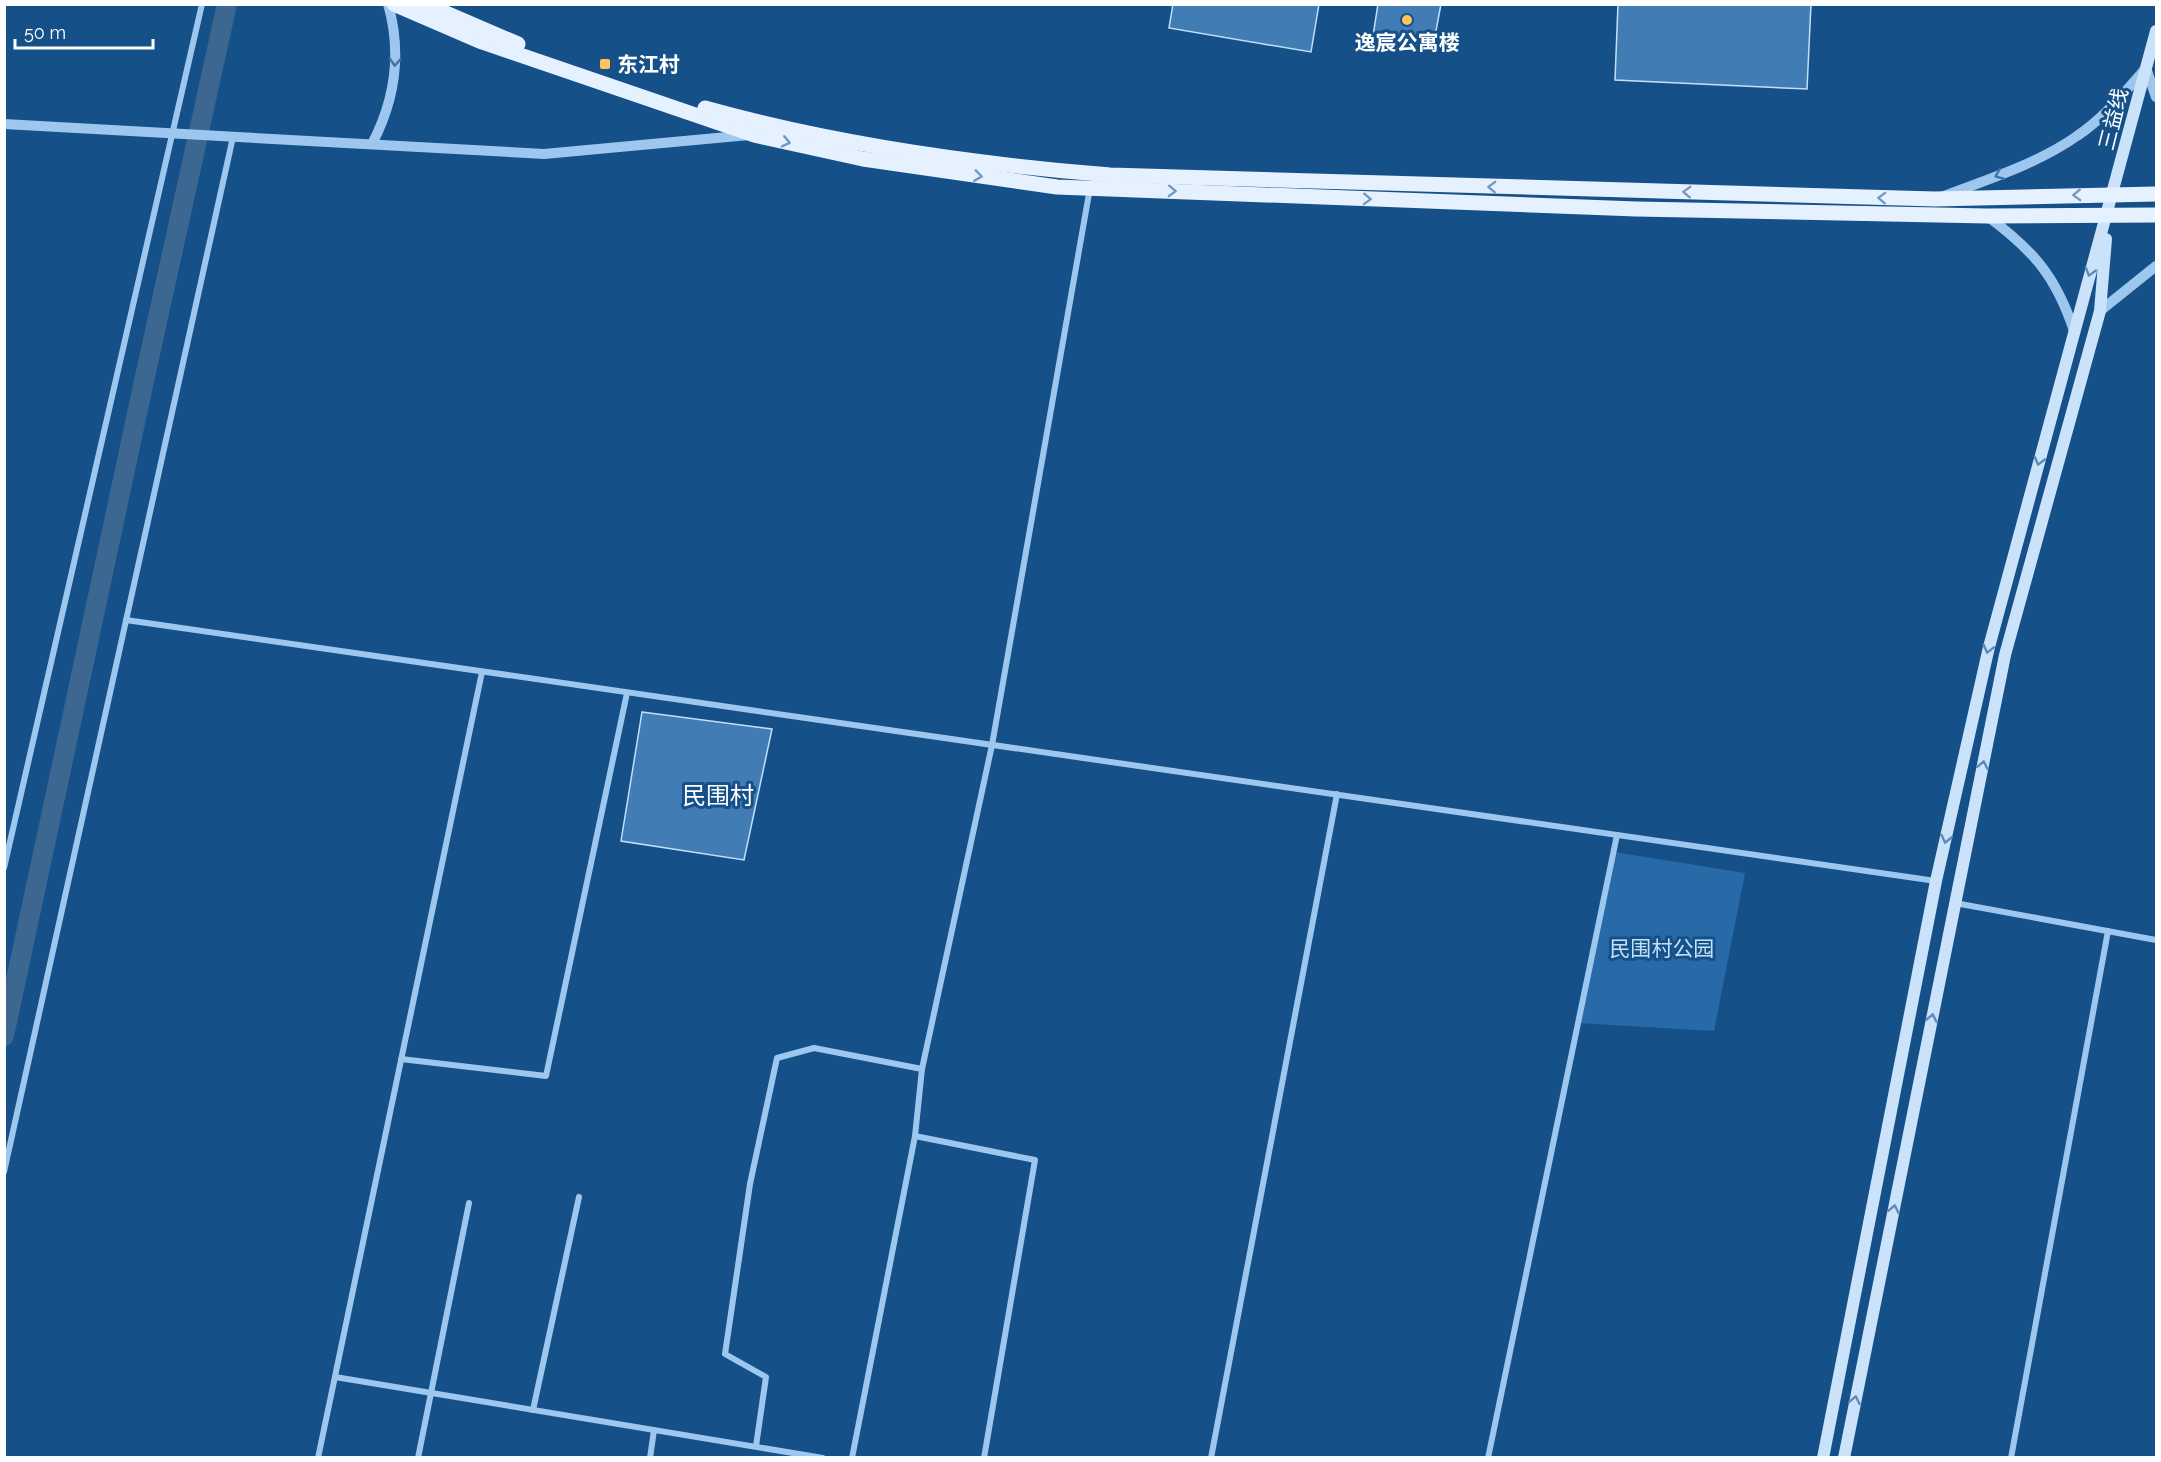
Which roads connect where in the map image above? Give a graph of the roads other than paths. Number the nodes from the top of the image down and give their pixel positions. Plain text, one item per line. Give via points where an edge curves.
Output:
1 (202, 4) edge
2 (388, 4) edge
3 (394, 4) edge
4 (425, 4) edge
5 (2157, 31) edge
6 (2146, 68) junction
7 (2157, 97) edge
8 (4, 124) edge
9 (174, 133) junction
10 (754, 135) junction
11 (233, 137) junction
12 (372, 144) junction
13 (1090, 188) junction
14 (2114, 193) junction
15 (2157, 194) edge
16 (1935, 199) junction
17 (2157, 215) edge
18 (1987, 216) junction
19 (2108, 217) junction
20 (2157, 266) edge
21 (2100, 311) junction
22 (2074, 331) junction
23 (126, 620) junction
24 (482, 672) junction
25 (627, 693) junction
26 (992, 745) junction
27 (1337, 794) junction
28 (1617, 835) junction
29 (4, 868) edge
30 (1936, 881) junction
31 (1955, 903) junction
32 (2108, 931) junction
33 (2157, 940) edge
34 (401, 1059) junction
35 (922, 1069) junction
36 (915, 1136) junction
37 (4, 1172) edge
38 (579, 1197) dead end
39 (469, 1203) dead end
40 (335, 1377) junction
41 (432, 1393) junction
42 (533, 1410) junction
43 (654, 1430) junction
44 (756, 1446) junction
45 (318, 1458) edge
46 (418, 1458) edge
47 (650, 1458) edge
48 (823, 1458) edge
49 (852, 1458) edge
50 (984, 1458) edge
51 (1211, 1458) edge
52 (1488, 1458) edge
53 (1823, 1458) edge
54 (1844, 1458) edge
55 (2011, 1458) edge

1 - 9 street
2 -> 12 street via 395,35 395,69 388,108
3 - 10 main road via 482,42
16 -> 4 main road via 1166,178 978,162 828,138 684,102 549,57
5 - 6 main road, 三益线
6 - 7 street
6 - 14 main road, 三益线
6 -> 16 street via 2117,102 2078,135 2039,158
8 - 9 street
9 - 11 street
9 - 29 street
10 - 12 street via 544,154
10 -> 13 main road via 863,159 1057,187
11 - 12 street
11 - 23 street
13 -> 18 main road via 1636,209
13 - 26 street
14 - 15 main road
14 -> 16 main road
14 - 19 main road, 三益线
17 - 19 main road
18 - 19 main road
18 - 22 street via 2036,257 2055,283
19 - 21 main road
19 -> 22 main road
20 - 21 street
31 -> 21 main road via 2005,655
22 -> 30 main road via 1989,647
23 - 24 street
23 - 37 street
24 - 25 street
24 - 34 street
25 - 26 street
25 - 34 street via 546,1076
26 - 27 street
26 - 35 street
27 - 28 street
27 - 51 street
28 - 30 street
28 - 52 street
30 - 53 main road
31 - 32 street
54 -> 31 main road
32 - 33 street
32 - 55 street
34 - 40 street
35 - 36 street
35 - 44 street via 813,1048 777,1058 750,1184 725,1354 766,1377
36 - 49 street
36 - 50 street via 1035,1160
38 - 42 street
39 - 41 street
40 - 41 street
40 - 45 street
41 - 42 street
41 - 46 street
42 - 43 street
43 - 44 street
43 - 47 street
44 - 48 street

